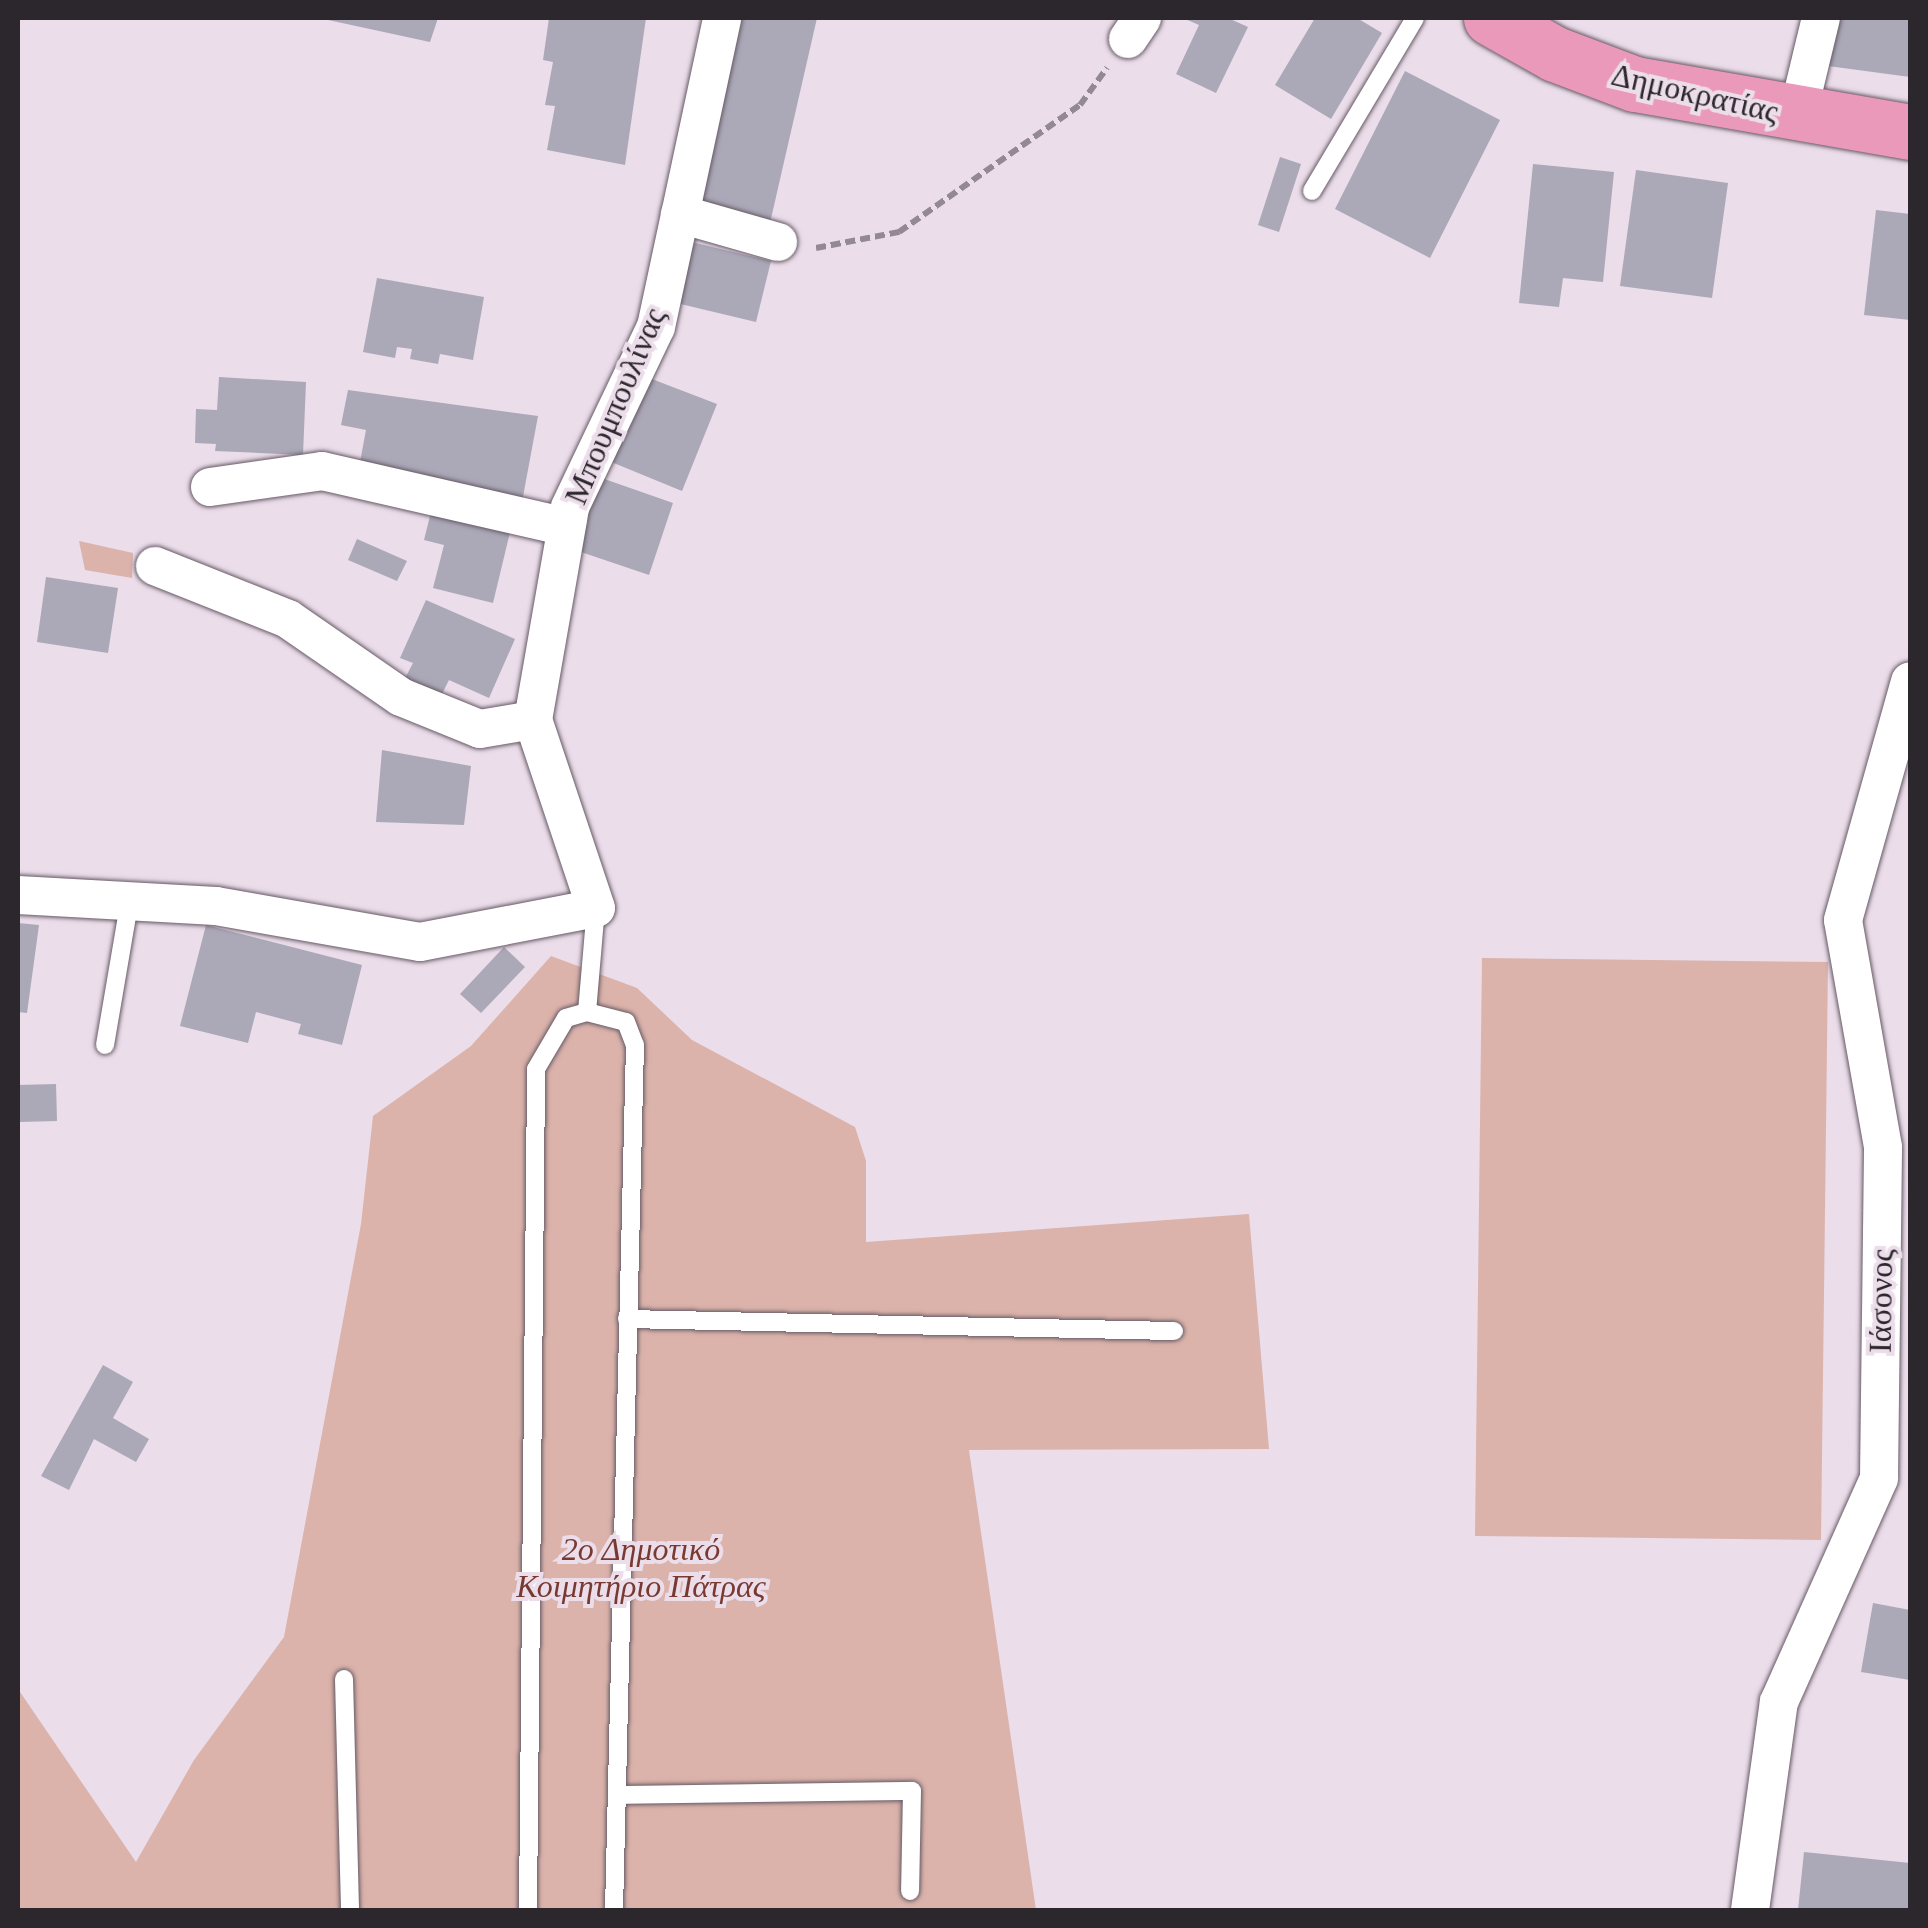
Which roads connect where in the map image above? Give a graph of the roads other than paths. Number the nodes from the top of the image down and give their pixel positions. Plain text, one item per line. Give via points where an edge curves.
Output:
1 (722, 18) edge
2 (1415, 18) edge
3 (1491, 18) edge
4 (1822, 18) edge
5 (1797, 117) junction
6 (1910, 132) edge
7 (1312, 191) dead end
8 (680, 214) junction
9 (778, 242) road end
10 (210, 487) dead end
11 (566, 526) junction
12 (154, 566) dead end
13 (1910, 681) edge
14 (533, 720) junction
15 (18, 895) edge
16 (130, 898) junction
17 (596, 908) junction
18 (588, 1012) junction
19 (106, 1045) dead end
20 (627, 1319) junction
21 (1174, 1331) dead end
22 (344, 1680) dead end
23 (617, 1795) junction
24 (910, 1891) dead end
25 (350, 1910) edge
26 (528, 1910) edge
27 (614, 1910) edge
28 (1750, 1910) edge

1 - 8 street, Μπουμπουλίνας
2 - 7 lane
3 - 5 main road, Δημοκρατίας via 1555,54 1635,84
4 - 5 street
5 - 6 main road, Δημοκρατίας
8 - 9 street
8 - 11 street, Μπουμπουλίνας via 656,327
10 - 11 street via 322,471
11 - 14 street, Μπουμπουλίνας
12 - 14 street via 288,619 402,696 464,722 480,728
13 - 28 street, Ιάσονος via 1844,920 1884,1147 1879,1478 1779,1702
14 - 17 street, Μπουμπουλίνας
15 - 16 street
16 - 17 street via 420,942
16 - 19 lane
17 - 18 lane
18 - 20 lane via 626,1022 634,1045
18 - 26 lane via 566,1018 536,1069
20 - 21 lane
20 - 23 lane
22 - 25 lane
23 - 24 lane via 912,1790
23 - 27 lane

